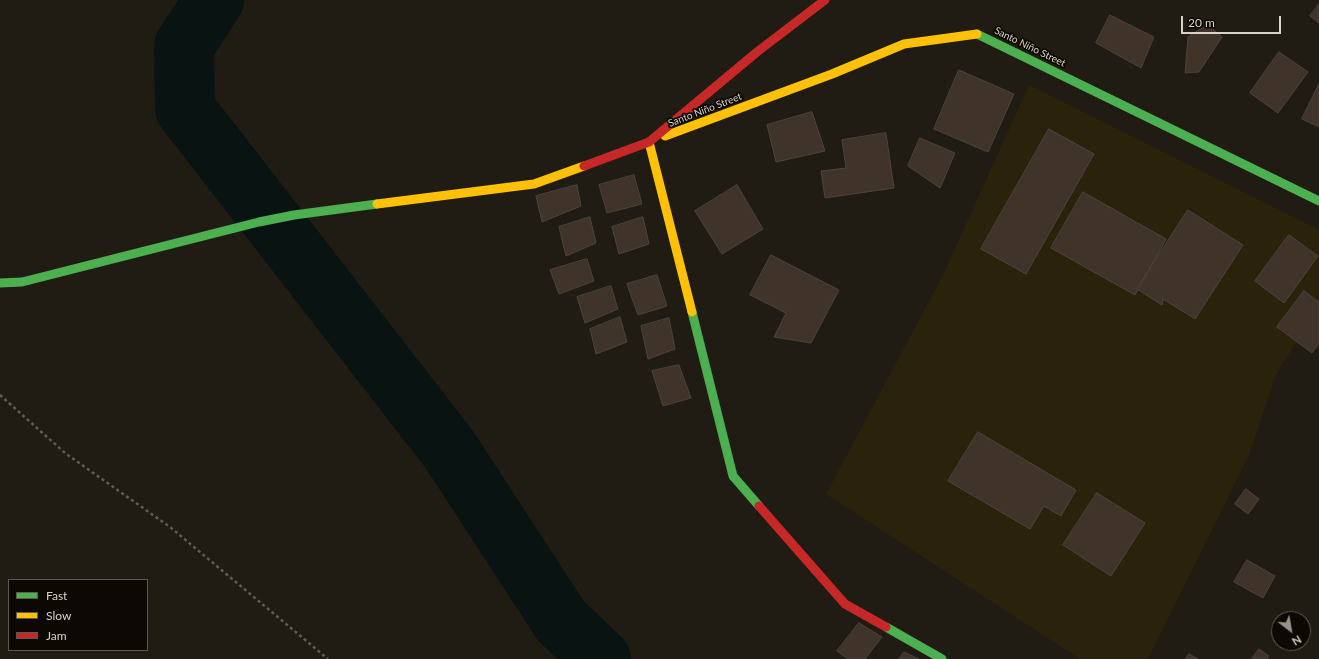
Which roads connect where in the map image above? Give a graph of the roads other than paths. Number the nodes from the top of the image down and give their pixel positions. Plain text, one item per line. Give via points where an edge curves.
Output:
1 (825, 0) edge
2 (649, 142) junction
3 (1319, 201) edge
4 (0, 283) edge
5 (942, 659) edge

1 - 2 street via 756,52
2 - 3 street, Santo Niño Street via 832,74 904,44 978,34
2 - 4 street, Santo Niño Street via 534,184 294,215 22,282
2 - 5 street via 733,476 845,604

